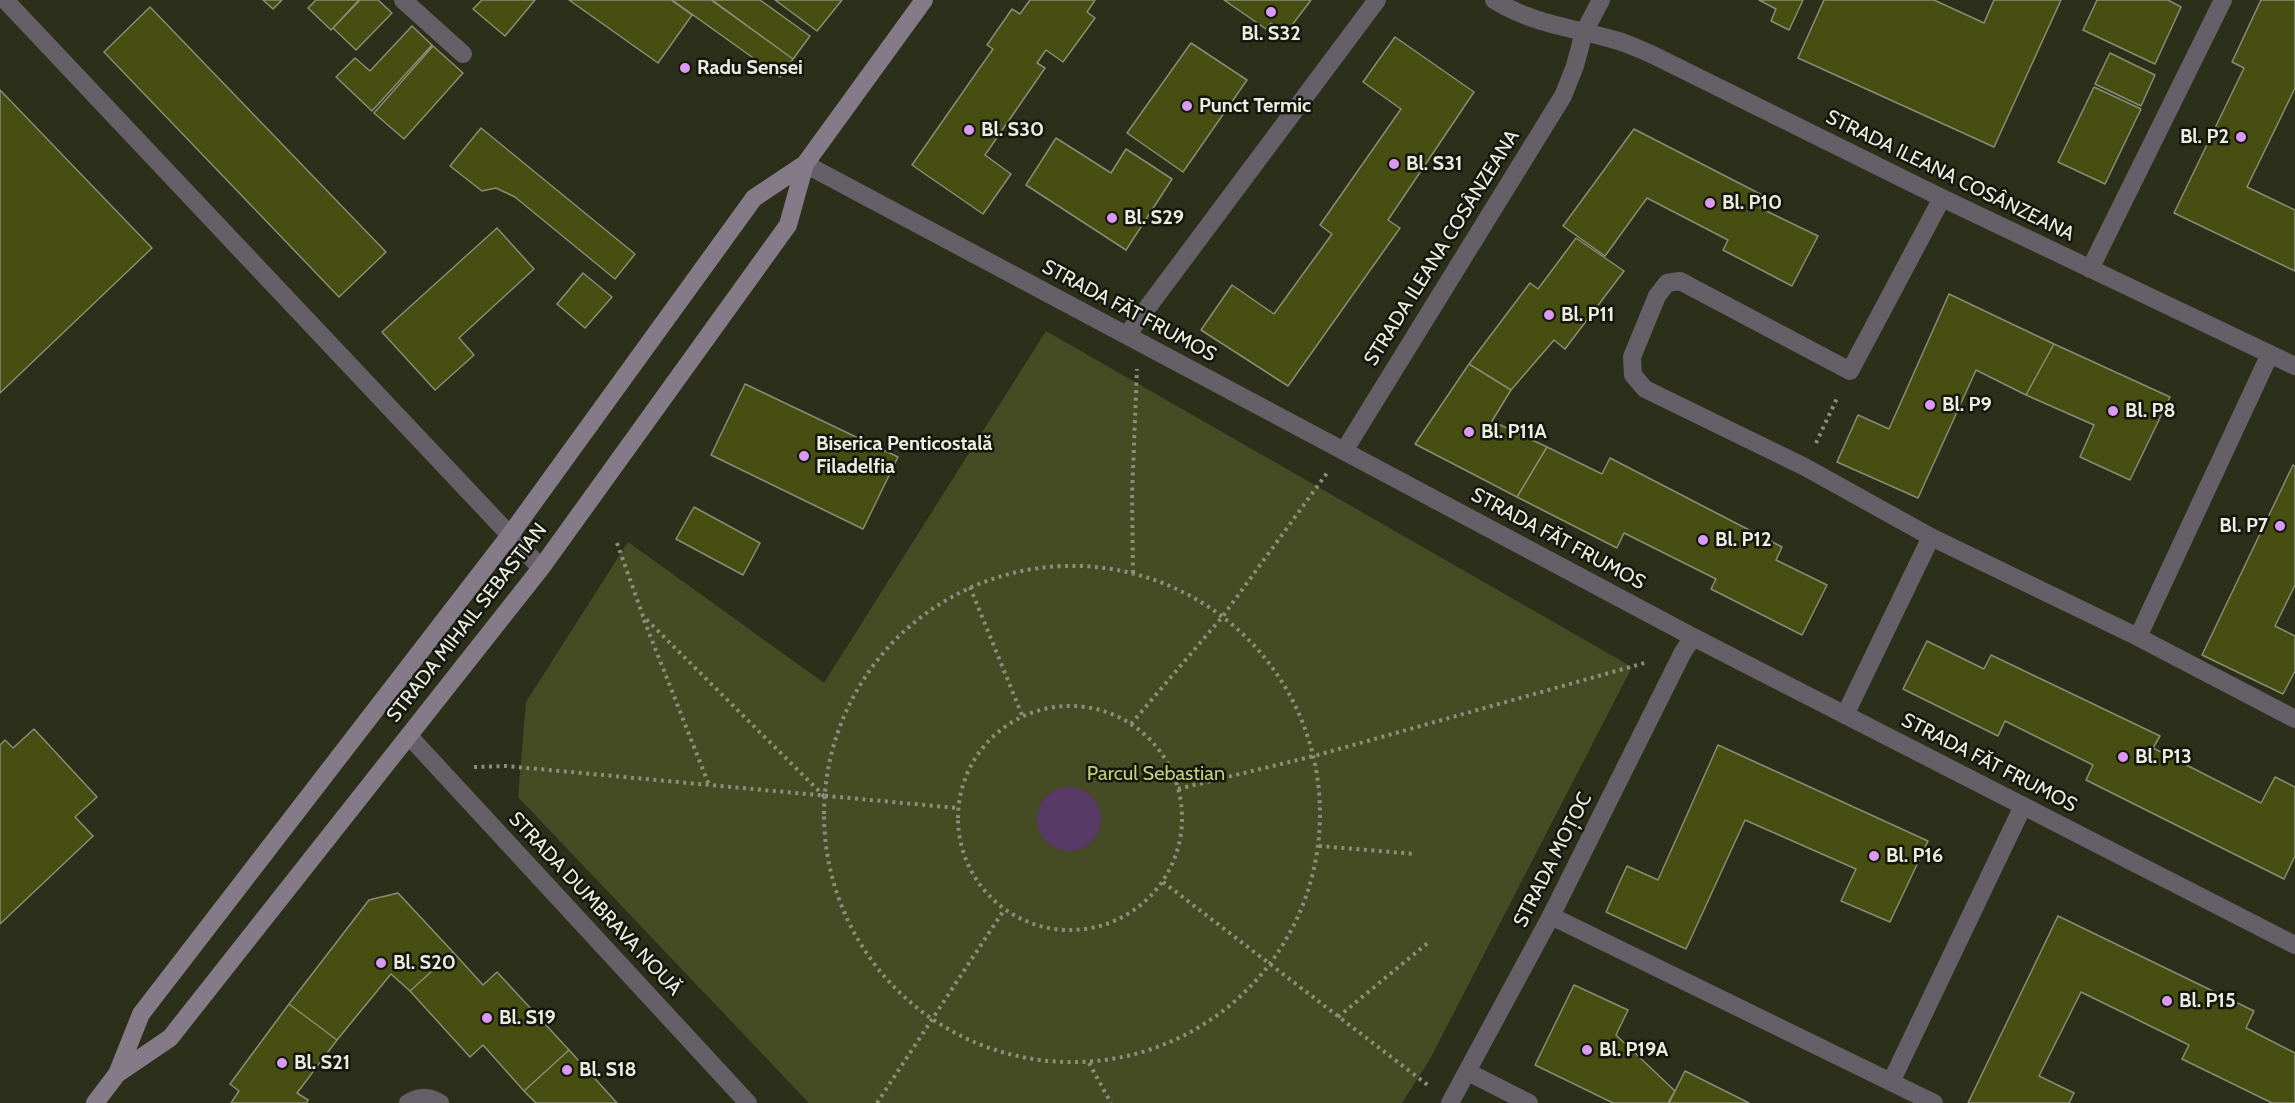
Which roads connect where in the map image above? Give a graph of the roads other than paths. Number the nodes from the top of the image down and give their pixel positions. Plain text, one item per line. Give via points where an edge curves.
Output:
1 (5, 0) edge
2 (404, 0) edge
3 (924, 0) edge
4 (1377, 0) edge
5 (1494, 0) edge
6 (1600, 0) edge
7 (2223, 0) edge
8 (1584, 32) junction
9 (463, 54) dead end
10 (805, 164) junction
11 (1942, 198) junction
12 (2090, 269) junction
13 (1132, 338) junction
14 (2270, 354) junction
15 (2295, 366) edge
16 (1344, 451) junction
17 (510, 535) junction
18 (1931, 537) junction
19 (541, 567) junction
20 (2138, 637) junction
21 (1688, 644) junction
22 (1845, 715) junction
23 (2295, 719) edge
24 (409, 736) junction
25 (2023, 806) junction
26 (1551, 916) junction
27 (2295, 945) edge
28 (1468, 1072) junction
29 (117, 1074) junction
30 (1891, 1082) junction
31 (96, 1103) edge
32 (408, 1103) edge
33 (440, 1103) edge
34 (748, 1103) edge
35 (1450, 1103) edge
36 (1529, 1103) edge
37 (1934, 1103) edge

1 - 17 street
2 - 9 street
3 - 10 main road, STRADA MIHAIL SEBASTIAN
4 - 13 street
5 - 8 street, STRADA ILEANA COSÂNZEANA via 1543,23
6 - 8 street, STRADA ILEANA COSÂNZEANA
7 - 12 street
8 - 11 street, STRADA ILEANA COSÂNZEANA via 1651,54
8 - 16 street, STRADA ILEANA COSÂNZEANA via 1563,96
10 - 13 street, STRADA FĂT FRUMOS
10 - 17 main road, STRADA MIHAIL SEBASTIAN via 754,198
10 - 19 main road, STRADA MIHAIL SEBASTIAN via 788,225
11 - 12 street, STRADA ILEANA COSÂNZEANA
11 - 18 street via 1850,370 1680,281 1667,283 1657,296 1632,357 1633,375 1645,388 1804,467
12 - 14 street, STRADA ILEANA COSÂNZEANA
13 - 16 street, STRADA FĂT FRUMOS
14 - 15 street, STRADA ILEANA COSÂNZEANA
14 - 20 street
16 - 21 street, STRADA FĂT FRUMOS
17 - 19 street
17 - 29 main road, STRADA MIHAIL SEBASTIAN via 141,1014
18 - 20 street
18 - 22 street
19 - 24 main road, STRADA MIHAIL SEBASTIAN
20 - 23 street
21 - 22 street, STRADA FĂT FRUMOS
21 - 26 street, STRADA MOȚOC
22 - 25 street, STRADA FĂT FRUMOS
24 - 29 main road, STRADA MIHAIL SEBASTIAN via 170,1038
24 - 34 street, STRADA DUMBRAVA NOUĂ
25 - 27 street, STRADA FĂT FRUMOS
25 - 30 street
26 - 28 street, STRADA MOȚOC
26 - 30 street
28 - 35 street, STRADA MOȚOC
28 - 36 street
29 - 31 main road, STRADA MIHAIL SEBASTIAN
30 - 37 street
32 - 33 street via 429,1097

